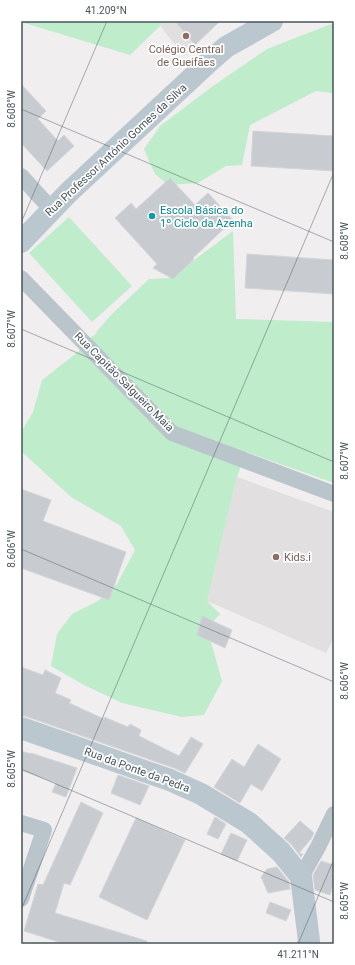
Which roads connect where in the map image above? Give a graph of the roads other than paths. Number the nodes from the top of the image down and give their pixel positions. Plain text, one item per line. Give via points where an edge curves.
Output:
1 (272, 21) edge
2 (21, 176) edge
3 (52, 210) junction
4 (21, 242) edge
5 (21, 278) edge
6 (334, 494) edge
7 (21, 728) edge
8 (334, 814) edge
9 (21, 823) edge
10 (301, 877) junction
11 (21, 899) edge
12 (308, 944) edge

1 - 3 street, Rua Professor António Gomes da Silva via 226,47
2 - 3 street
3 - 4 street, Rua Professor António Gomes da Silva
5 - 6 street, Rua Capitão Salgueiro Maia via 172,433
7 - 10 street, Rua da Ponte da Pedra via 170,780 201,794 249,823 281,852
8 - 10 street
9 - 11 street via 44,830
10 - 12 street

